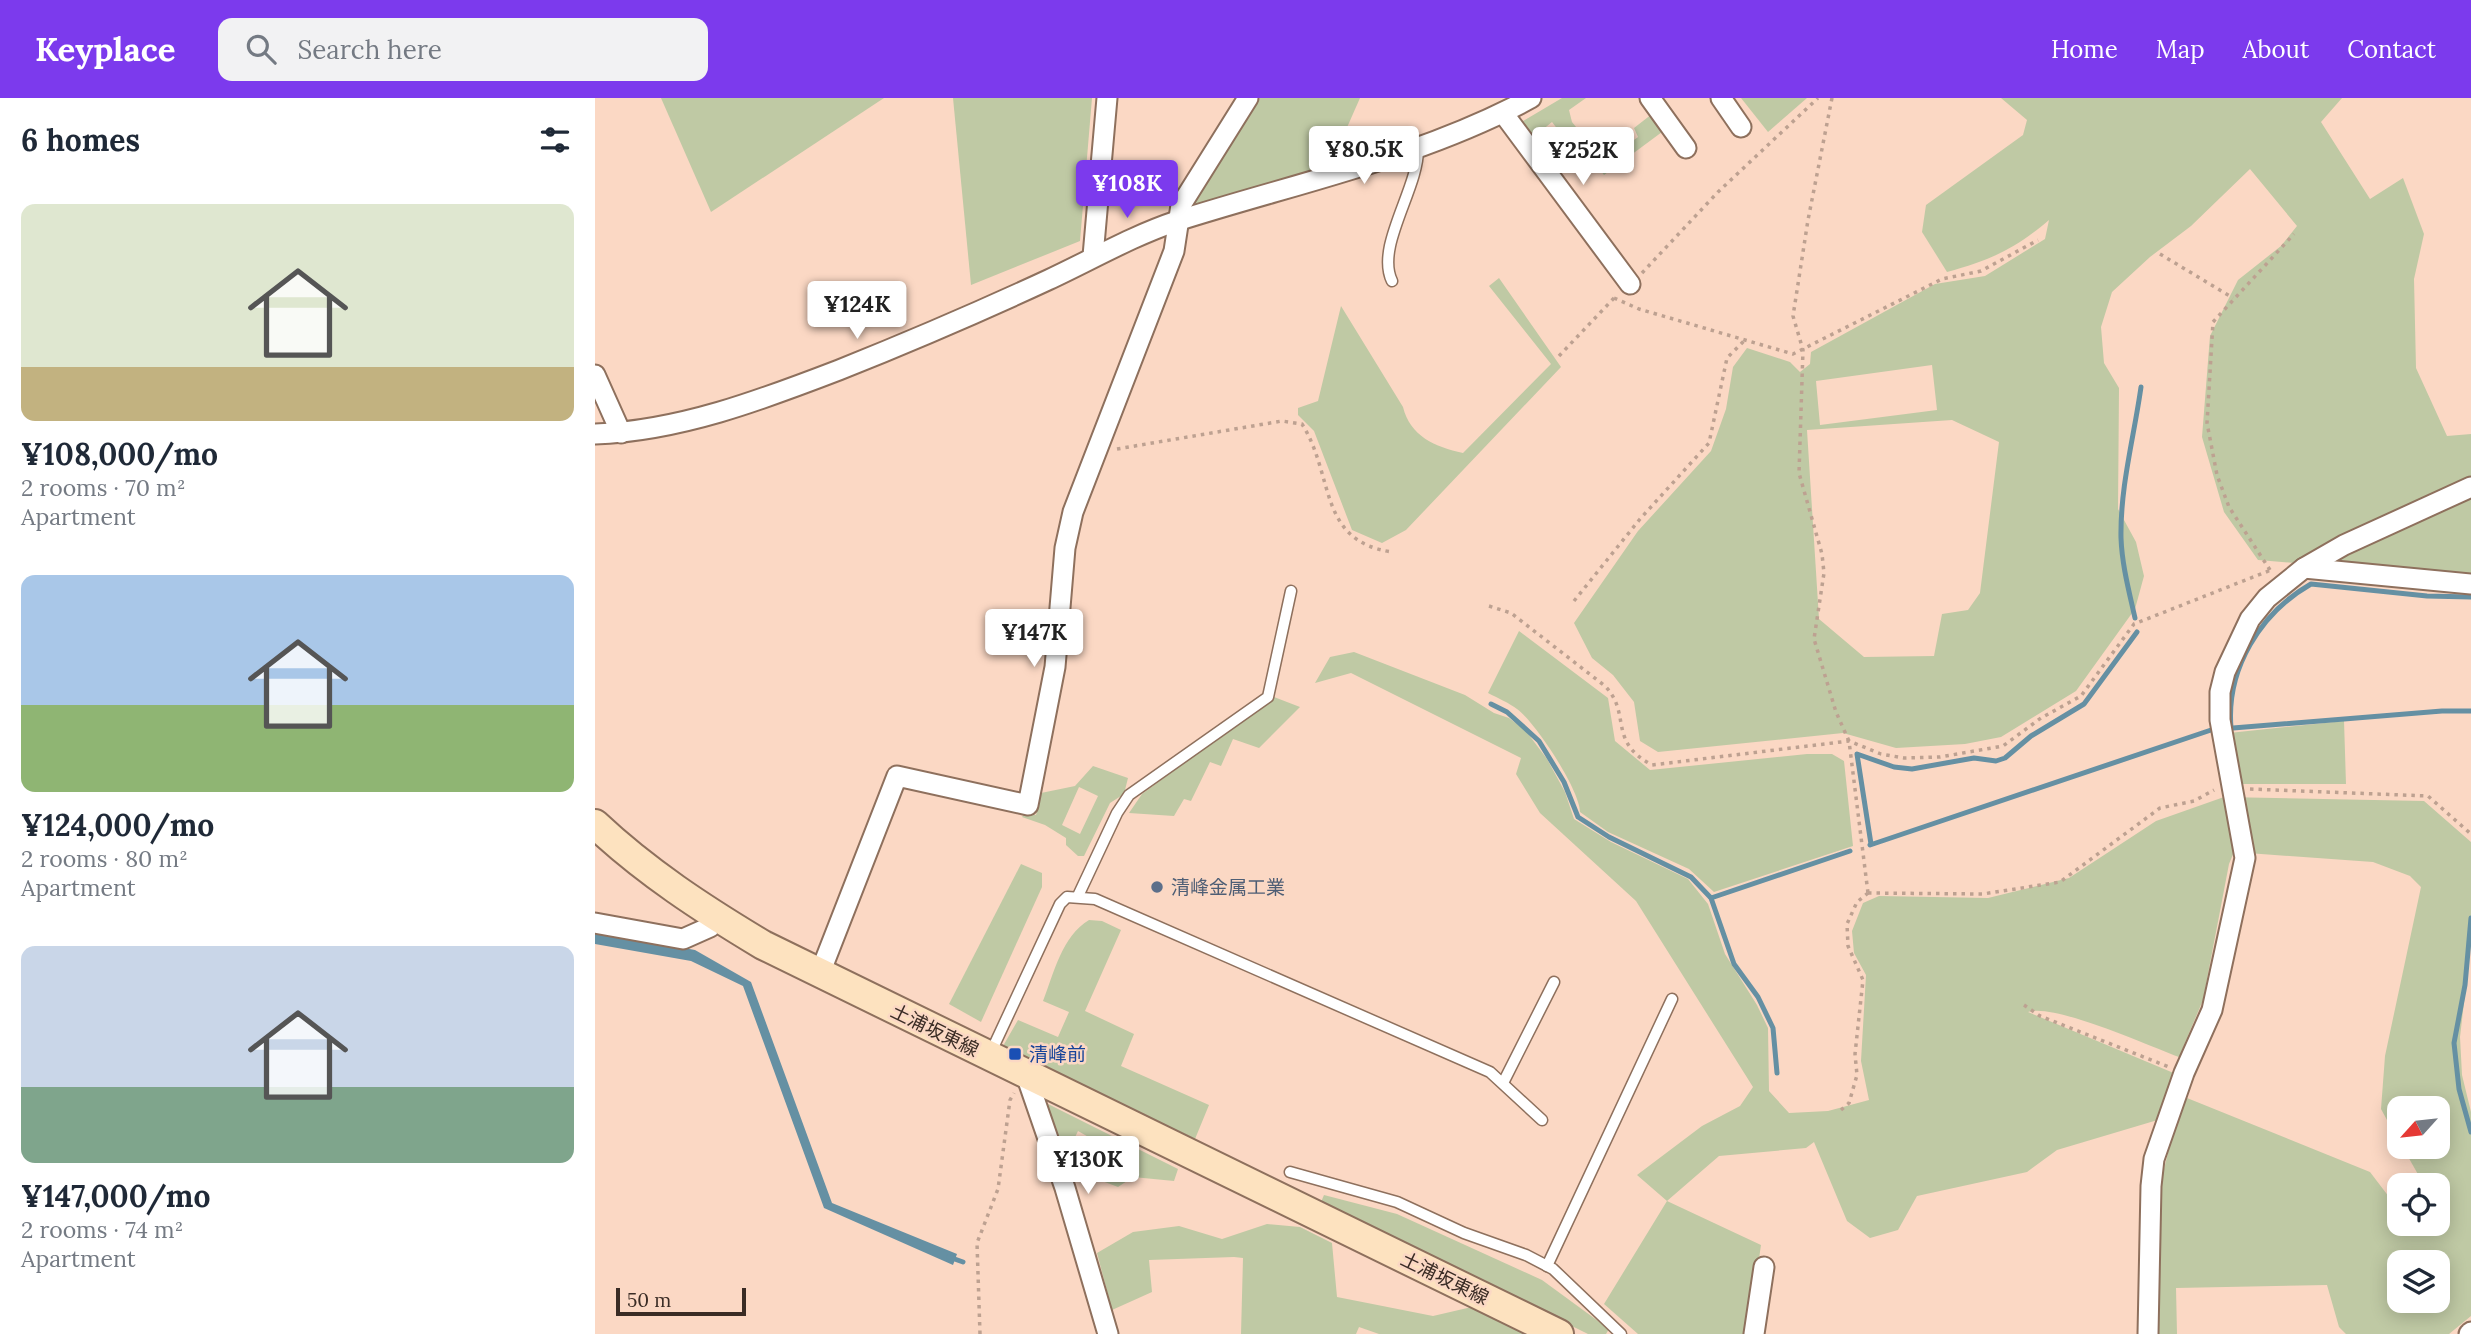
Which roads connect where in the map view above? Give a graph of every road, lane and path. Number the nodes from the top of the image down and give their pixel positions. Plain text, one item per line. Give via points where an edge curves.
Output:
1 (1107, 98) edge
2 (1248, 98) edge
3 (1531, 98) edge
4 (1650, 98) edge
5 (1721, 98) edge
6 (1818, 98) edge
7 (1832, 98) edge
8 (1503, 113) junction
9 (1741, 127) dead end
10 (1418, 148) junction
11 (1686, 148) dead end
12 (1177, 222) junction
13 (2294, 234) dead end
14 (2038, 240) dead end
15 (2160, 254) dead end
16 (1093, 256) junction
17 (1392, 281) dead end
18 (1630, 284) junction
19 (1614, 298) junction
20 (2233, 298) junction
21 (1745, 340) junction
22 (1803, 350) junction
23 (1559, 356) dead end
24 (595, 375) edge
25 (595, 433) edge
26 (621, 433) junction
27 (1098, 453) junction
28 (2471, 486) edge
29 (1392, 552) dead end
30 (2304, 568) junction
31 (2270, 570) junction
32 (2471, 584) edge
33 (1291, 591) dead end
34 (1574, 601) dead end
35 (1489, 606) dead end
36 (1849, 741) junction
37 (2231, 786) junction
38 (595, 824) edge
39 (2471, 834) edge
40 (1868, 893) junction
41 (1078, 896) junction
42 (717, 918) junction
43 (595, 923) edge
44 (820, 973) junction
45 (1554, 982) dead end
46 (1672, 999) dead end
47 (2024, 1005) dead end
48 (989, 1056) junction
49 (1025, 1072) junction
50 (2184, 1073) junction
51 (1503, 1083) junction
52 (1841, 1110) dead end
53 (1542, 1120) dead end
54 (1290, 1172) dead end
55 (1547, 1266) junction
56 (1764, 1267) dead end
57 (980, 1334) edge
58 (1108, 1334) edge
59 (1559, 1334) edge
60 (1622, 1334) edge
61 (1754, 1334) edge
62 (2148, 1334) edge

1 - 16 street
2 - 12 street via 1188,192
3 - 8 street
4 - 11 street
5 - 9 street
6 - 18 path via 1717,192
7 - 22 path via 1793,316
8 - 10 street
8 - 18 street
10 - 12 street
10 - 17 lane via 1418,164 1392,240 1387,270
12 - 16 street
12 - 27 street via 1174,251
13 - 20 path
14 - 22 path via 1981,271 1942,279
15 - 20 path
16 - 26 street via 900,345 777,394 656,429
18 - 19 path
19 - 21 path
19 - 23 path
20 - 31 path via 2213,322 2207,424 2229,507
21 - 22 path via 1793,354
21 - 34 path via 1727,358 1709,443
22 - 36 path via 1799,473 1824,573 1814,639
24 - 26 street
25 - 26 street
27 - 29 path via 1282,421 1302,424 1343,530 1371,549
27 - 44 street via 1073,512 1065,548 1055,667 1028,806 897,776
28 - 30 street
30 - 31 path
30 - 32 street
30 - 37 street via 2267,598 2251,618 2225,672 2220,720
31 - 36 path via 2134,624 2081,696 2003,746 1903,758
33 - 41 lane via 1268,697 1129,795
35 - 36 path via 1511,613 1605,686 1616,697 1620,728 1631,751 1652,765
36 - 40 path
37 - 39 path via 2428,796
37 - 40 path via 2160,808 2060,882 1983,894
37 - 50 street via 2245,858 2211,1010
38 - 42 main road, 土浦坂東線 via 628,855
40 - 52 path via 1857,902 1847,924 1848,946 1863,980 1857,1075 1849,1103
41 - 48 lane via 1067,897 1060,904
41 - 51 lane via 1095,899 1442,1049
42 - 43 street via 710,927 683,939
42 - 44 main road, 土浦坂東線
44 - 48 main road, 土浦坂東線
45 - 51 lane
46 - 55 lane
47 - 50 path via 2040,1016
48 - 49 main road, 土浦坂東線
49 - 57 path via 1010,1100 998,1189 977,1243
49 - 58 street
49 - 59 main road, 土浦坂東線
50 - 62 street via 2154,1158
51 - 53 lane
54 - 55 lane via 1397,1202
55 - 60 lane
56 - 61 street

